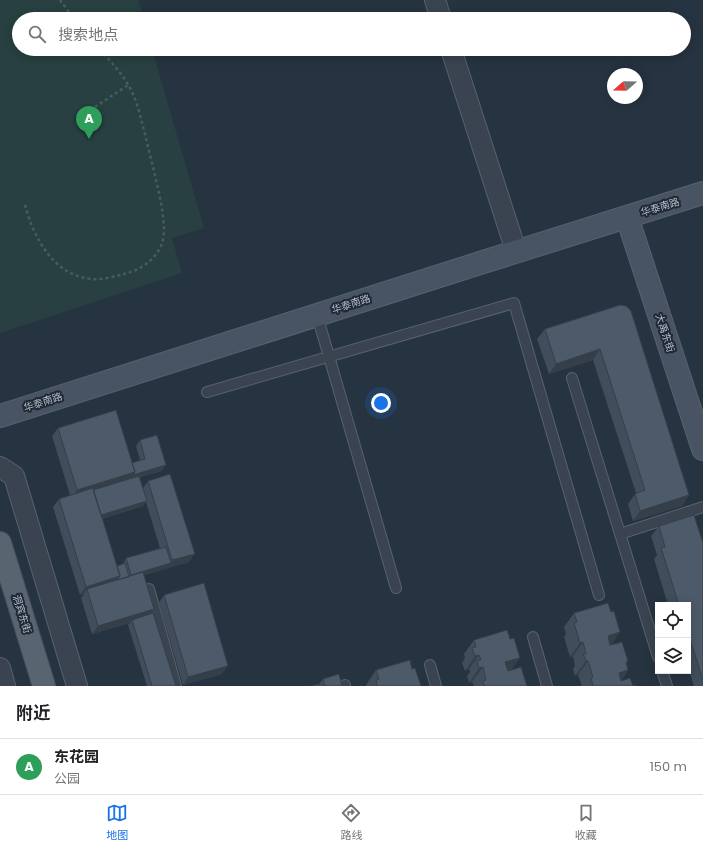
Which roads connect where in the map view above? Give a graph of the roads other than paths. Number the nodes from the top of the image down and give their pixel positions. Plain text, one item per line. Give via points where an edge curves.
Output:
1 (435, 0) edge
2 (439, 12) edge
3 (452, 56) edge
4 (703, 193) edge
5 (627, 217) junction
6 (516, 251) junction
7 (317, 315) junction
8 (329, 357) junction
9 (572, 378) dead end
10 (206, 392) dead end
11 (0, 416) edge
12 (703, 449) edge
13 (0, 467) edge
14 (703, 507) edge
15 (620, 534) junction
16 (0, 543) edge
17 (396, 588) dead end
18 (149, 589) edge
19 (599, 595) dead end
20 (533, 638) dead end
21 (655, 647) edge
22 (430, 665) dead end
23 (0, 668) edge
24 (663, 674) edge
25 (5, 686) edge
26 (44, 686) edge
27 (77, 686) edge
28 (176, 686) edge
29 (436, 686) edge
30 (547, 686) edge
31 (667, 686) edge

1 - 2 street
3 - 6 street
4 - 5 main road, 华泰南路
5 - 6 main road, 华泰南路
5 - 12 main road, 大禹东街
6 - 7 main road, 华泰南路
7 - 8 lane
7 - 11 main road, 华泰南路
8 - 10 lane
8 - 17 lane
8 - 19 lane via 514,303
9 - 15 lane
13 - 27 street via 14,476
14 - 15 lane
15 - 21 lane
16 - 26 main road, 洞宾东街
18 - 28 lane
20 - 30 lane
22 - 29 lane
23 - 25 street
24 - 31 lane

